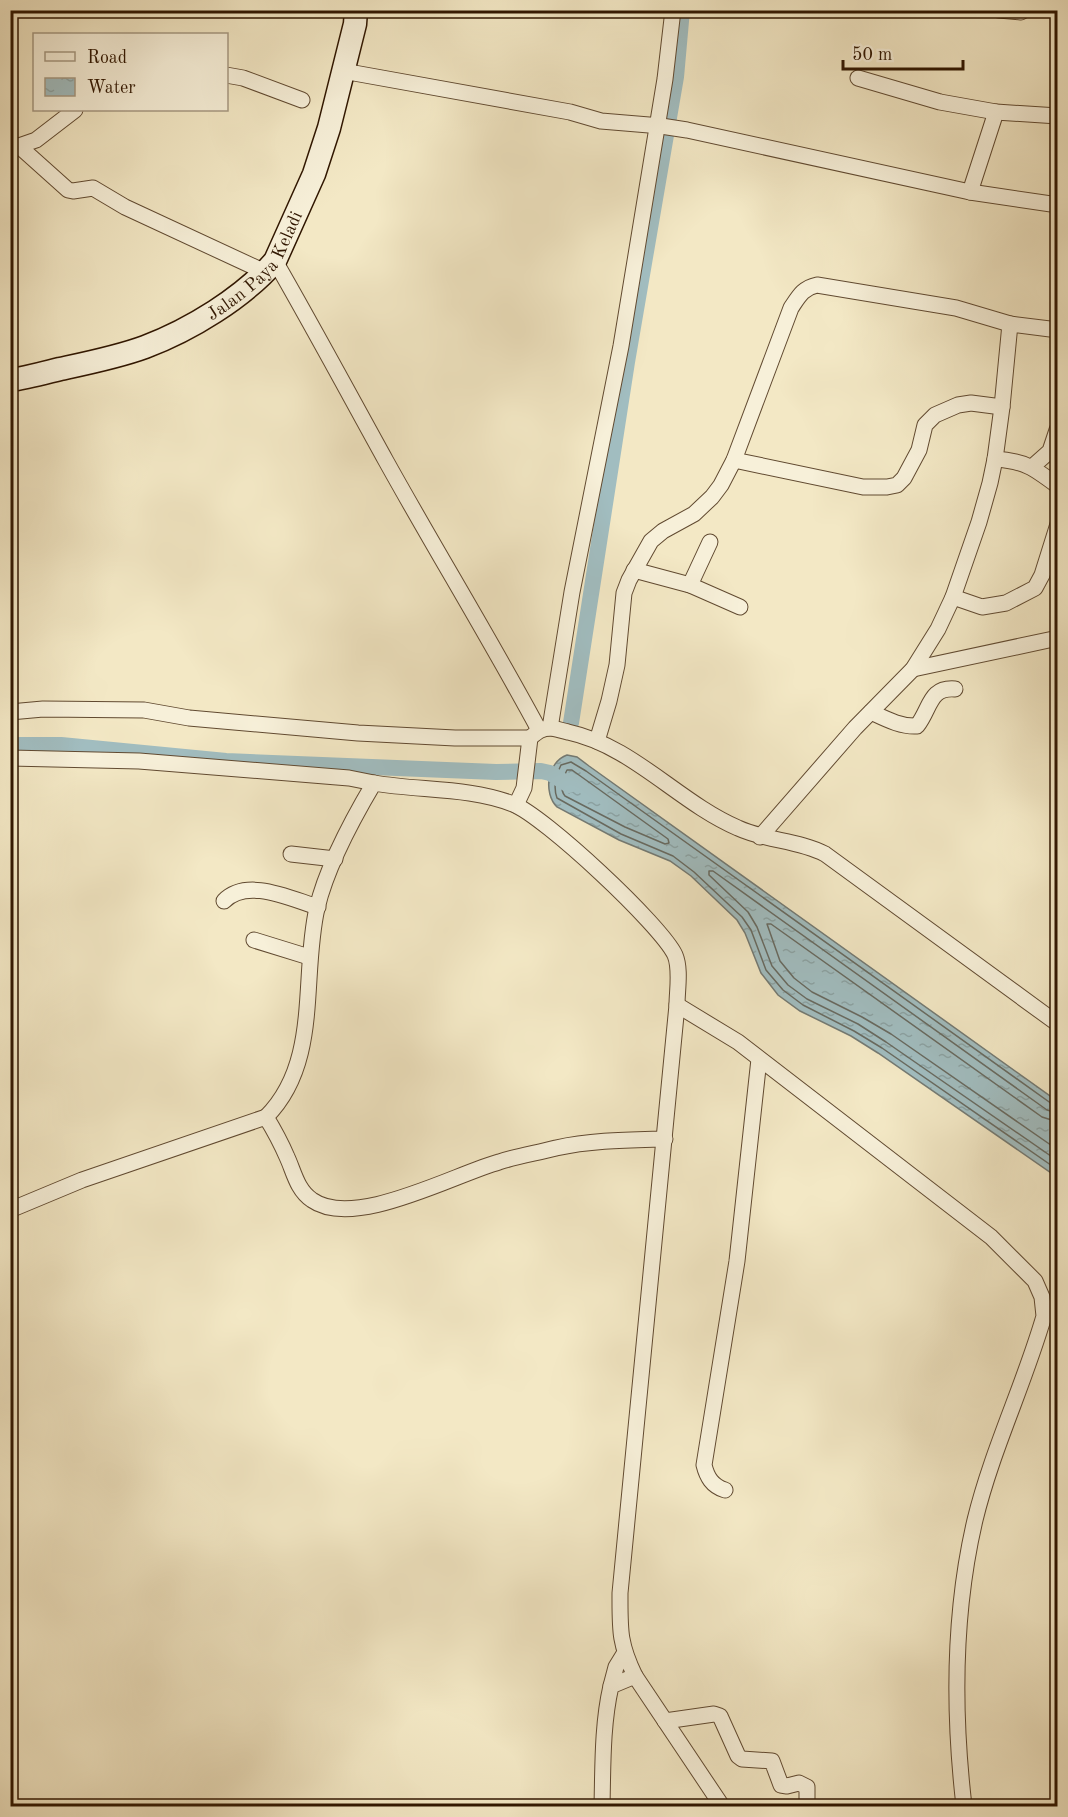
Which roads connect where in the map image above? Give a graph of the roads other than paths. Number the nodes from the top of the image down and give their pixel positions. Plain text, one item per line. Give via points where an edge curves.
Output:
1 (356, 10) edge
2 (673, 10) edge
3 (1024, 10) edge
4 (1002, 11) edge
5 (343, 70) junction
6 (228, 75) edge
7 (858, 78) dead end
8 (302, 100) dead end
9 (74, 111) edge
10 (996, 112) junction
11 (1058, 116) edge
12 (658, 126) junction
13 (15, 148) edge
14 (970, 192) junction
15 (1058, 205) edge
16 (270, 267) junction
17 (1010, 324) junction
18 (1058, 330) edge
19 (10, 380) edge
20 (1002, 407) junction
21 (1057, 430) edge
22 (995, 459) junction
23 (734, 460) junction
24 (1032, 467) junction
25 (1058, 486) edge
26 (1058, 524) edge
27 (710, 542) dead end
28 (634, 570) junction
29 (690, 585) junction
30 (953, 597) junction
31 (740, 607) dead end
32 (1058, 638) edge
33 (913, 669) junction
34 (955, 689) dead end
35 (10, 712) edge
36 (871, 712) junction
37 (537, 737) junction
38 (597, 741) junction
39 (10, 758) edge
40 (374, 783) junction
41 (516, 805) junction
42 (760, 837) junction
43 (291, 854) dead end
44 (335, 860) junction
45 (224, 901) dead end
46 (318, 907) junction
47 (254, 940) dead end
48 (309, 957) junction
49 (677, 1005) junction
50 (1058, 1024) edge
51 (759, 1059) junction
52 (266, 1117) junction
53 (665, 1139) junction
54 (10, 1210) edge
55 (725, 1490) dead end
56 (624, 1654) junction
57 (636, 1676) junction
58 (611, 1686) junction
59 (666, 1721) junction
60 (602, 1806) edge
61 (722, 1806) edge
62 (807, 1806) edge
63 (964, 1806) edge

1 - 5 main road, Jalan Paya Keladi
2 - 12 street
3 - 4 street
5 - 12 street via 601,121
5 - 16 main road, Jalan Paya Keladi via 314,174
6 - 8 street
7 - 10 street via 940,102
9 - 13 street via 36,140
10 - 11 street
10 - 14 street
12 - 14 street
12 - 37 street via 621,346 572,592
13 - 16 street via 68,190 93,189 125,207
14 - 15 street
16 - 19 main road, Jalan Paya Keladi via 229,302 145,347
16 - 37 street via 496,651
17 - 18 street
17 - 20 street
17 - 23 street via 956,308 817,285 809,287 791,308
20 - 22 street
20 - 23 street via 971,403 935,415 925,425 919,450 904,478 887,487 862,487
21 - 24 street via 1050,451
22 - 24 street
22 - 30 street via 979,522
23 - 28 street via 712,497 694,514 651,541
24 - 25 street
26 - 30 street via 1035,588 1006,603 982,607
27 - 29 street
28 - 29 street
28 - 38 street via 624,593 617,665
29 - 31 street
30 - 33 street
32 - 33 street
33 - 36 street
34 - 36 street via 939,690 917,726 895,723
35 - 37 street via 144,710 189,718 358,733
36 - 42 street
37 - 38 street via 583,735
37 - 41 street
38 - 42 street via 714,815
39 - 40 street via 139,761
40 - 41 street via 475,793
40 - 44 street
41 - 49 street via 591,864 651,924 675,954
42 - 50 street via 798,843 825,854
43 - 44 street
44 - 46 street
45 - 46 street via 235,892 255,891
46 - 48 street
47 - 48 street
48 - 52 street via 304,1042 298,1065 279,1104
49 - 51 street
49 - 53 street
51 - 55 street via 737,1261 704,1465 711,1482
51 - 63 street via 991,1237 1035,1281 1042,1297 1044,1316 988,1476 968,1562 957,1658 956,1712
52 - 53 street via 300,1188 312,1200 338,1208 396,1199 499,1161 560,1148 597,1141
52 - 54 street via 82,1180
53 - 56 street via 620,1593
56 - 57 street
56 - 58 street
57 - 58 street
57 - 59 street
58 - 60 street via 604,1737
59 - 61 street
59 - 62 street via 720,1716 738,1756 772,1761 781,1785 799,1783 807,1787

